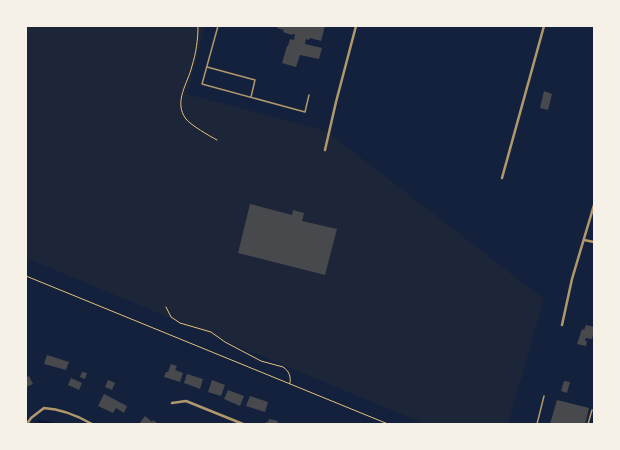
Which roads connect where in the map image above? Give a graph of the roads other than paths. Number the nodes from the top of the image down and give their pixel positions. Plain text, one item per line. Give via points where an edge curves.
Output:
1 (218, 26) edge
2 (356, 26) edge
3 (544, 26) edge
4 (207, 67) junction
5 (309, 95) dead end
6 (251, 97) junction
7 (325, 150) dead end
8 (502, 178) dead end
9 (594, 205) edge
10 (584, 240) junction
11 (594, 242) edge
12 (562, 325) dead end
13 (544, 396) dead end
14 (172, 403) dead end
15 (592, 410) dead end
16 (27, 424) edge
17 (92, 424) edge
18 (243, 424) edge
19 (537, 424) edge
20 (588, 424) edge

1 - 4 lane
2 - 7 street
3 - 8 street
4 - 6 lane via 255,80
4 - 6 lane via 202,84
5 - 6 lane via 305,112
9 - 10 street
10 - 11 street
10 - 12 street
13 - 19 lane
14 - 18 street via 186,401
15 - 20 lane
16 - 17 street via 44,408 74,415

